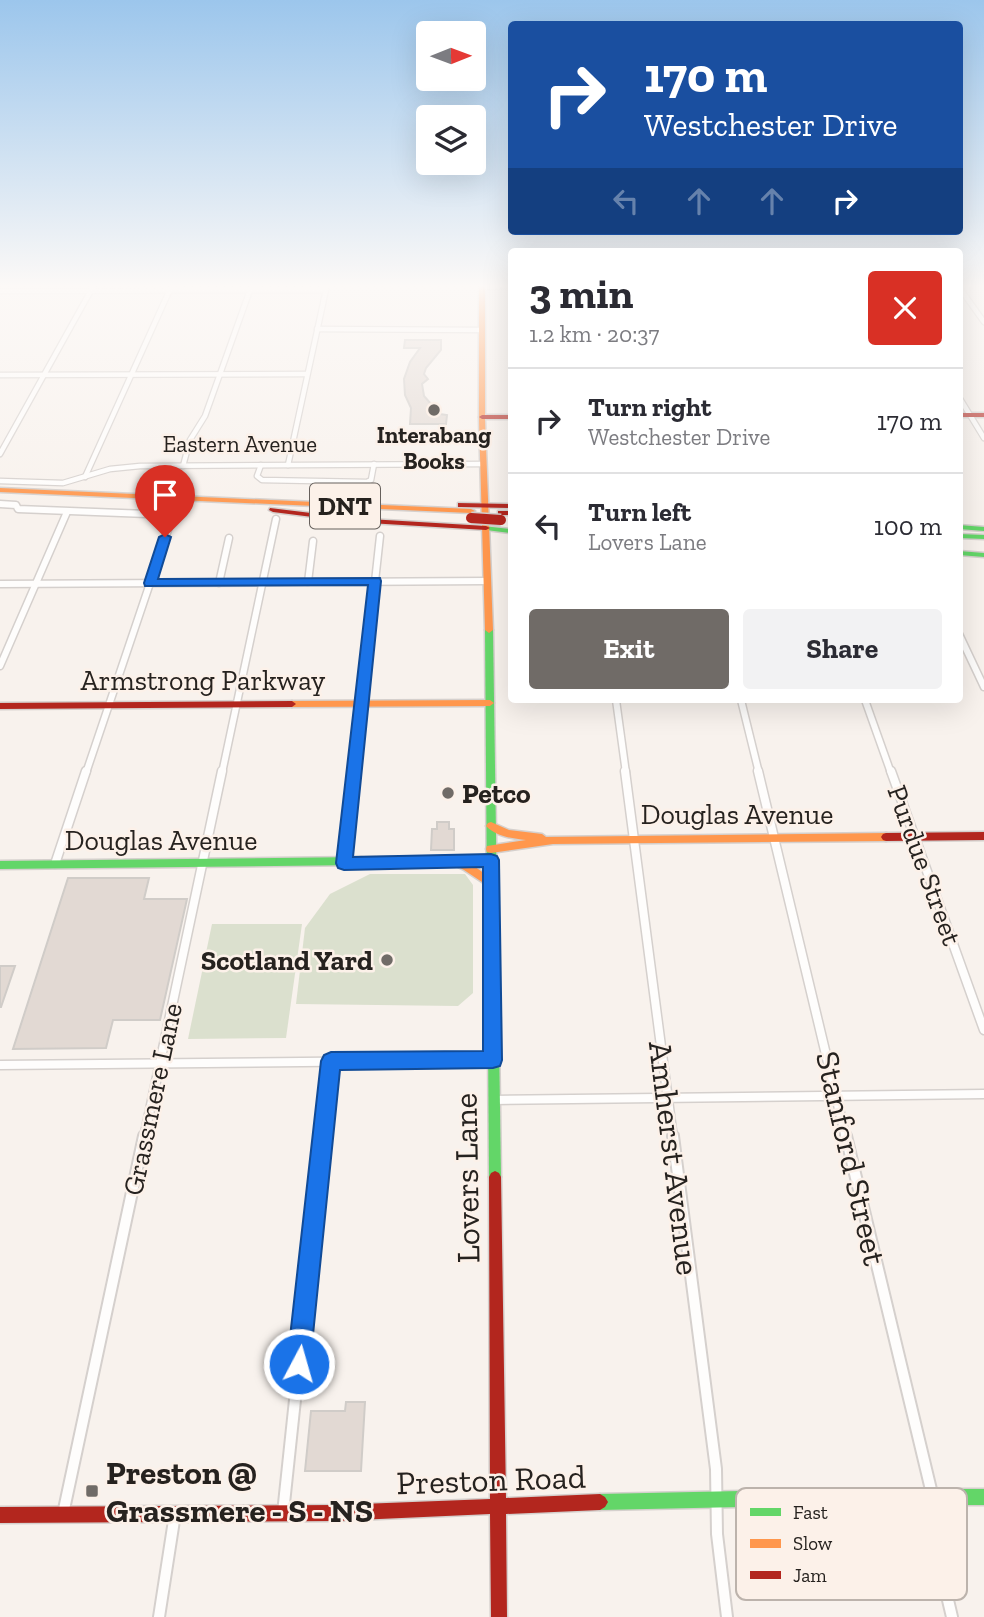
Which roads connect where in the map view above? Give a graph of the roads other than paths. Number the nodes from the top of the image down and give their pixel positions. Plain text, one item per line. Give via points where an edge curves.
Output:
1 (53, 360) edge
2 (139, 360) edge
3 (225, 360) edge
4 (310, 360) edge
5 (482, 360) edge
6 (133, 374) junction
7 (220, 374) junction
8 (307, 374) junction
9 (0, 375) edge
10 (45, 375) junction
11 (965, 415) edge
12 (984, 415) edge
13 (482, 417) junction
14 (508, 417) edge
15 (984, 438) edge
16 (0, 454) edge
17 (374, 464) junction
18 (484, 464) junction
19 (261, 465) junction
20 (288, 465) junction
21 (183, 466) junction
22 (85, 477) junction
23 (0, 481) edge
24 (0, 490) edge
25 (0, 497) edge
26 (219, 500) junction
27 (0, 504) edge
28 (485, 505) junction
29 (67, 512) junction
30 (275, 514) junction
31 (507, 514) edge
32 (471, 515) junction
33 (963, 527) edge
34 (486, 528) junction
35 (984, 528) edge
36 (508, 531) edge
37 (380, 536) dead end
38 (963, 536) edge
39 (984, 537) edge
40 (229, 538) dead end
41 (313, 541) dead end
42 (963, 543) edge
43 (984, 544) edge
44 (963, 553) edge
45 (984, 555) edge
46 (375, 581) junction
47 (487, 581) junction
48 (263, 582) junction
49 (309, 582) junction
50 (38, 583) junction
51 (150, 583) junction
52 (219, 583) junction
53 (0, 584) edge
54 (963, 642) edge
55 (0, 666) edge
56 (984, 687) edge
57 (490, 703) junction
58 (616, 703) edge
59 (742, 703) edge
60 (866, 703) edge
61 (363, 704) junction
62 (108, 705) junction
63 (237, 705) junction
64 (0, 706) edge
65 (491, 826) junction
66 (984, 836) edge
67 (915, 837) junction
68 (776, 838) junction
69 (634, 839) junction
70 (553, 840) junction
71 (491, 855) junction
72 (449, 861) junction
73 (344, 863) junction
74 (0, 864) edge
75 (55, 864) junction
76 (201, 864) junction
77 (491, 884) junction
78 (984, 1030) edge
79 (493, 1060) junction
80 (331, 1061) junction
81 (161, 1063) junction
82 (0, 1065) edge
83 (984, 1094) edge
84 (837, 1096) junction
85 (667, 1097) junction
86 (493, 1100) junction
87 (931, 1488) edge
88 (716, 1499) junction
89 (736, 1499) edge
90 (497, 1505) junction
91 (175, 1514) junction
92 (283, 1514) junction
93 (0, 1515) edge
94 (63, 1515) junction
95 (159, 1617) edge
96 (499, 1617) edge
97 (727, 1617) edge

1 - 10 street
2 - 6 street
3 - 7 street
4 - 8 street
5 - 13 main road, Lovers Lane
6 - 7 street
6 - 10 street
6 - 22 street
7 - 8 street
7 - 21 street
8 - 20 street
9 - 10 street
10 - 16 street
11 - 12 main road
11 - 15 street
13 - 14 main road
13 - 18 main road, Lovers Lane
17 - 18 street, Eastern Avenue
17 - 19 street via 367,482 262,480 257,476
17 - 20 street, Eastern Avenue
18 - 28 main road, Lovers Lane
19 - 20 street, Eastern Avenue
19 - 21 street, Eastern Avenue
21 - 22 street, Eastern Avenue via 115,468
22 - 23 street, Eastern Avenue via 54,484
24 - 26 main road, DNT
25 - 30 main road, DNT
26 - 28 main road via 292,497
26 - 32 main road, DNT
27 - 29 street
28 - 31 main road
28 - 34 main road, Lovers Lane
29 - 50 street
29 - 51 street via 173,516
30 - 32 main road, DNT
30 - 34 main road
30 - 48 street, Grassmere Lane
31 - 32 main road, DNT
33 - 35 main road
34 - 36 main road
34 - 47 main road, Lovers Lane
37 - 46 street
38 - 39 main road
40 - 52 street
41 - 49 street
42 - 43 main road
44 - 45 main road
46 - 47 street
46 - 49 street
46 - 61 street
47 - 57 main road, Lovers Lane
48 - 49 street
48 - 52 street
48 - 63 street, Grassmere Lane
50 - 51 street
50 - 53 street
50 - 55 street
51 - 52 street
51 - 62 street
54 - 56 street
57 - 61 main road, Armstrong Parkway
57 - 65 main road, Lovers Lane
58 - 69 street, Amherst Avenue
59 - 68 street, Stanford Street
60 - 67 street, Purdue Street
61 - 63 main road, Armstrong Parkway
61 - 73 street
62 - 63 main road, Armstrong Parkway
62 - 64 main road, Armstrong Parkway
62 - 75 street
63 - 76 street, Grassmere Lane
65 - 70 main road via 507,834
65 - 71 main road, Lovers Lane
66 - 67 main road, Douglas Avenue
67 - 68 main road, Douglas Avenue
67 - 78 street, Purdue Street
68 - 69 main road, Douglas Avenue
68 - 84 street, Stanford Street
69 - 70 main road, Douglas Avenue
69 - 85 street, Amherst Avenue
70 - 71 main road, Douglas Avenue
71 - 72 main road, Douglas Avenue
71 - 77 main road, Lovers Lane
72 - 73 main road, Douglas Avenue
72 - 77 main road via 468,867
73 - 76 main road, Douglas Avenue
74 - 75 main road, Douglas Avenue
75 - 76 main road, Douglas Avenue
76 - 81 street, Grassmere Lane
77 - 79 main road, Lovers Lane
79 - 80 street
79 - 86 main road, Lovers Lane
80 - 81 street
80 - 92 street
81 - 82 street
81 - 94 street, Grassmere Lane
83 - 84 street
84 - 85 street
84 - 87 street, Stanford Street
85 - 86 street
85 - 88 street, Amherst Avenue via 716,1469
86 - 90 main road, Lovers Lane
88 - 89 main road, Preston Road
88 - 90 main road, Preston Road
88 - 97 street, Amherst Avenue
90 - 92 main road, Preston Road
90 - 96 main road, Lovers Lane
91 - 92 main road, Preston Road
91 - 94 main road, Preston Road
91 - 95 street
93 - 94 main road, Preston Road

